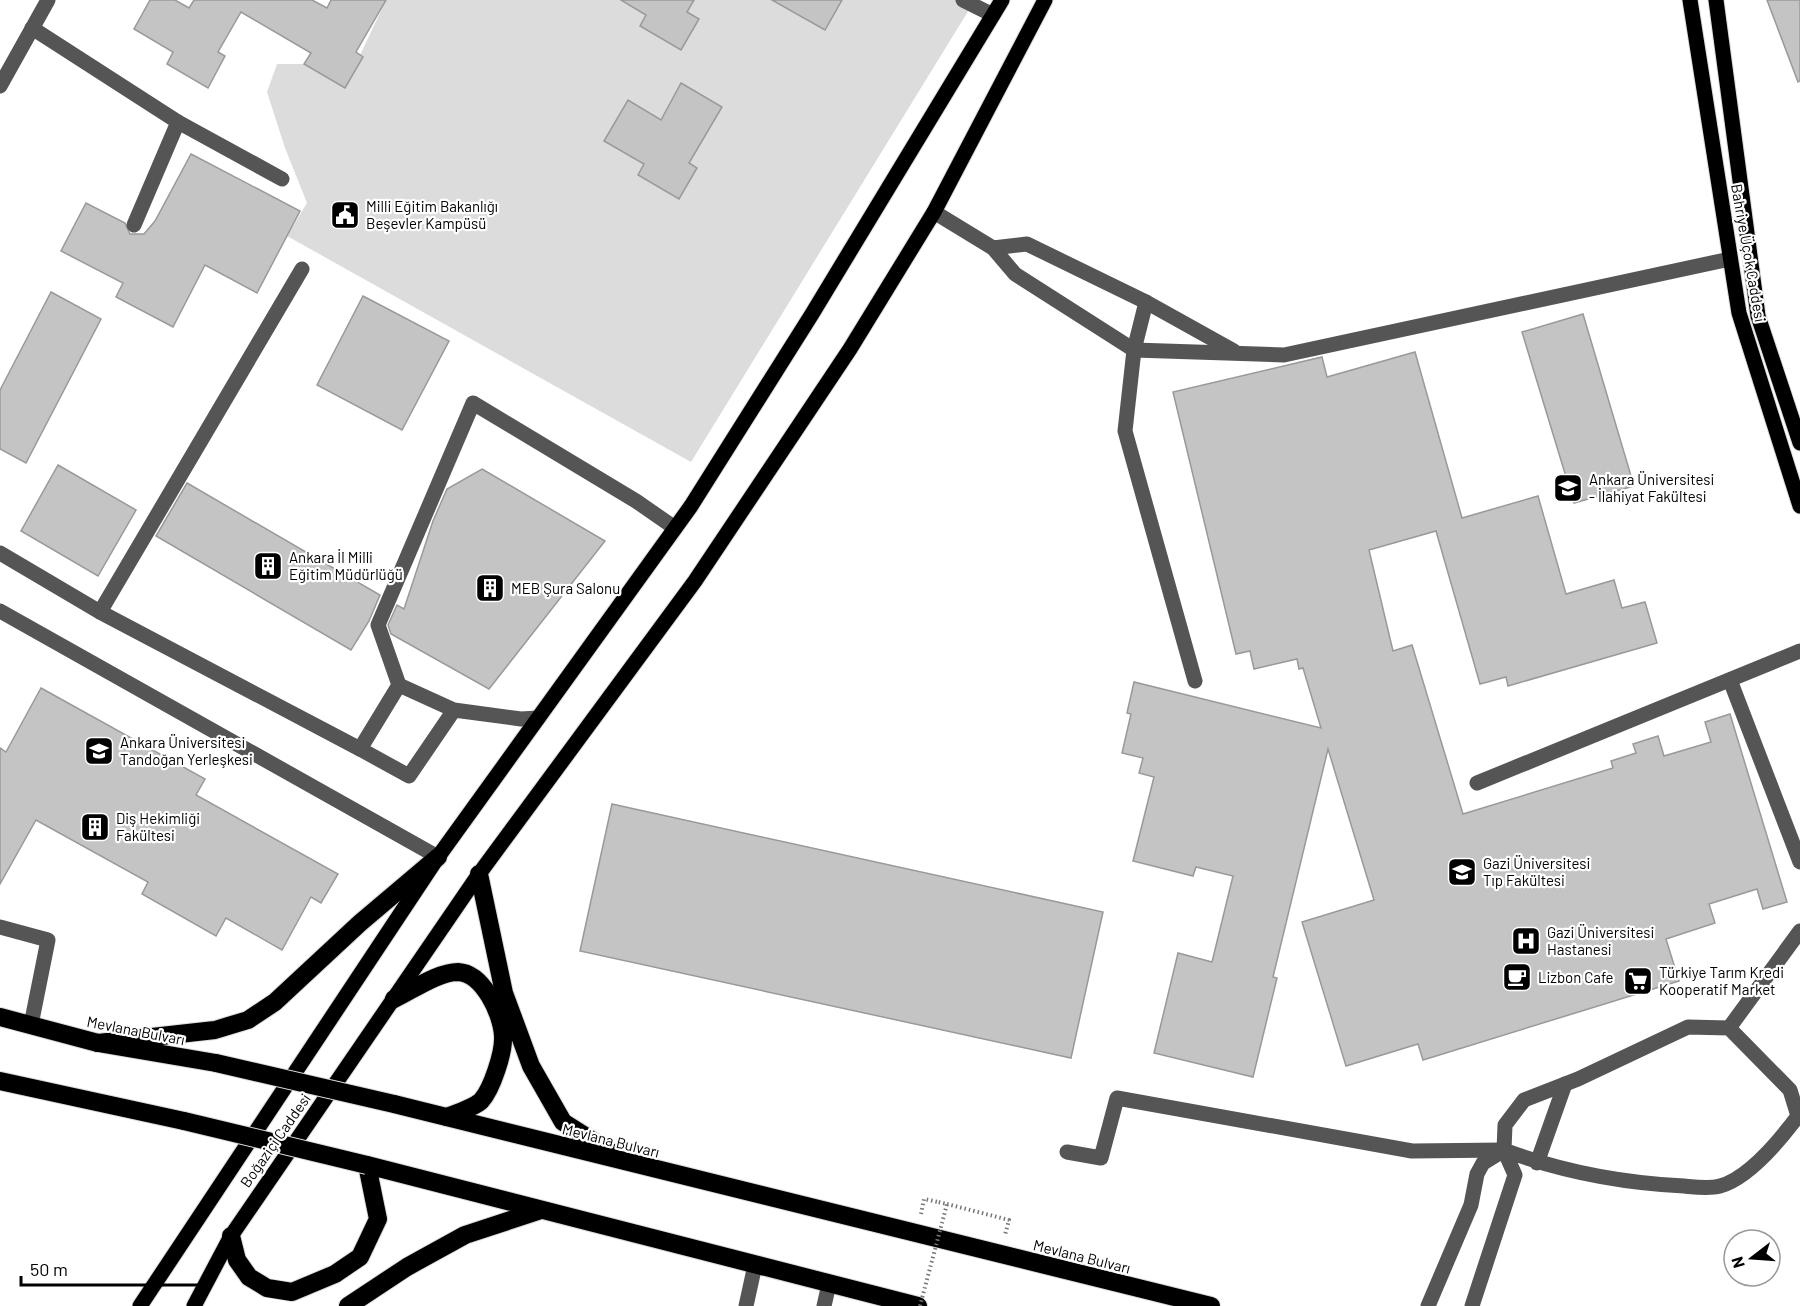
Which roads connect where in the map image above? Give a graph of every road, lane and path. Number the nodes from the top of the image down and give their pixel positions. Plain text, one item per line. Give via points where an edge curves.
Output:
1 (48, 0) edge
2 (963, 0) edge
3 (1002, 0) edge
4 (1045, 0) edge
5 (1690, 0) edge
6 (1716, 0) edge
7 (993, 15) junction
8 (32, 28) junction
9 (0, 86) edge
10 (178, 122) junction
11 (282, 179) dead end
12 (934, 212) junction
13 (134, 225) dead end
14 (993, 248) junction
15 (1730, 258) junction
16 (302, 269) dead end
17 (1146, 302) junction
18 (1134, 350) junction
19 (1237, 353) junction
20 (1795, 413) edge
21 (1800, 443) edge
22 (1800, 506) edge
23 (675, 528) junction
24 (0, 552) edge
25 (0, 611) edge
26 (100, 612) junction
27 (1800, 651) edge
28 (1731, 680) junction
29 (1195, 681) dead end
30 (399, 685) junction
31 (454, 710) junction
32 (538, 718) junction
33 (360, 748) junction
34 (1477, 783) dead end
35 (438, 857) junction
36 (1800, 862) edge
37 (479, 874) junction
38 (0, 927) edge
39 (1800, 931) edge
40 (394, 999) junction
41 (0, 1017) edge
42 (31, 1025) junction
43 (1729, 1028) junction
44 (98, 1042) junction
45 (0, 1081) edge
46 (1565, 1084) junction
47 (447, 1118) junction
48 (1799, 1118) edge
49 (1504, 1150) junction
50 (1067, 1152) dead end
51 (626, 1162) junction
52 (1537, 1163) junction
53 (367, 1165) junction
54 (938, 1202) dead end
55 (947, 1204) junction
56 (541, 1210) junction
57 (995, 1216) dead end
58 (231, 1236) junction
59 (755, 1265) junction
60 (829, 1284) junction
61 (140, 1306) edge
62 (194, 1306) edge
63 (348, 1306) edge
64 (746, 1306) edge
65 (824, 1306) edge
66 (919, 1306) edge
67 (1210, 1306) edge
68 (1428, 1306) edge
69 (1472, 1306) edge

1 - 8 street
2 - 7 street
3 - 7 main road, Boğaziçi Caddesi
4 - 12 main road, Boğaziçi Caddesi
5 - 15 main road, Bahriye Üçok Caddesi
6 - 20 main road, Bahriye Üçok Caddesi via 1758,316
7 - 23 main road, Boğaziçi Caddesi via 812,314
8 - 9 street
8 - 10 street
10 - 11 street
10 - 13 street
12 - 14 street
12 - 37 main road, Boğaziçi Caddesi via 849,349 695,581
14 - 17 street via 1027,244
14 - 18 street via 1015,273
15 - 19 street via 1284,355
15 - 22 main road, Bahriye Üçok Caddesi via 1739,313
16 - 26 street
17 - 18 street
17 - 19 street
18 - 19 street
18 - 29 street via 1125,431
20 - 21 main road, Bahriye Üçok Caddesi
23 - 30 street via 473,403 378,625
23 - 32 main road, Boğaziçi Caddesi
24 - 26 street
25 - 35 street
26 - 33 street
27 - 28 street
28 - 34 street
28 - 36 street
30 - 31 street
30 - 33 street
31 - 32 street
31 - 33 street via 409,776
32 - 35 main road, Boğaziçi Caddesi
35 - 44 highway via 275,1002 248,1020 215,1029
35 - 61 main road, Boğaziçi Caddesi
37 - 40 main road, Boğaziçi Caddesi
37 - 51 highway via 504,993 531,1066 563,1122
38 - 42 street via 48,940
39 - 43 street
40 - 47 highway via 448,973 461,972 473,976 492,999 503,1036 497,1072 480,1102
40 - 58 main road, Boğaziçi Caddesi
41 - 42 highway, Mevlana Bulvarı
42 - 44 highway, Mevlana Bulvarı
43 - 46 street via 1688,1027
43 - 48 street via 1790,1090
44 - 47 highway, Mevlana Bulvarı, bridge via 216,1063
45 - 53 highway, bridge
46 - 49 street via 1524,1100 1505,1125
46 - 52 street
47 - 51 highway, Mevlana Bulvarı
48 - 52 street via 1739,1177 1719,1187 1651,1185
49 - 50 street via 1412,1151 1117,1098 1101,1158
49 - 52 street
49 - 68 street via 1483,1163 1477,1174 1471,1204
49 - 69 street via 1515,1175
51 - 67 highway, Mevlana Bulvarı
53 - 56 highway
53 - 58 highway via 378,1219 360,1257 335,1274 292,1292 267,1288 249,1277 237,1260
54 - 55 path, bridge
55 - 57 path
55 - 66 path, bridge
56 - 59 highway
56 - 63 highway via 465,1235
58 - 62 main road, Boğaziçi Caddesi
59 - 60 highway
59 - 64 street
60 - 65 street
60 - 66 highway

